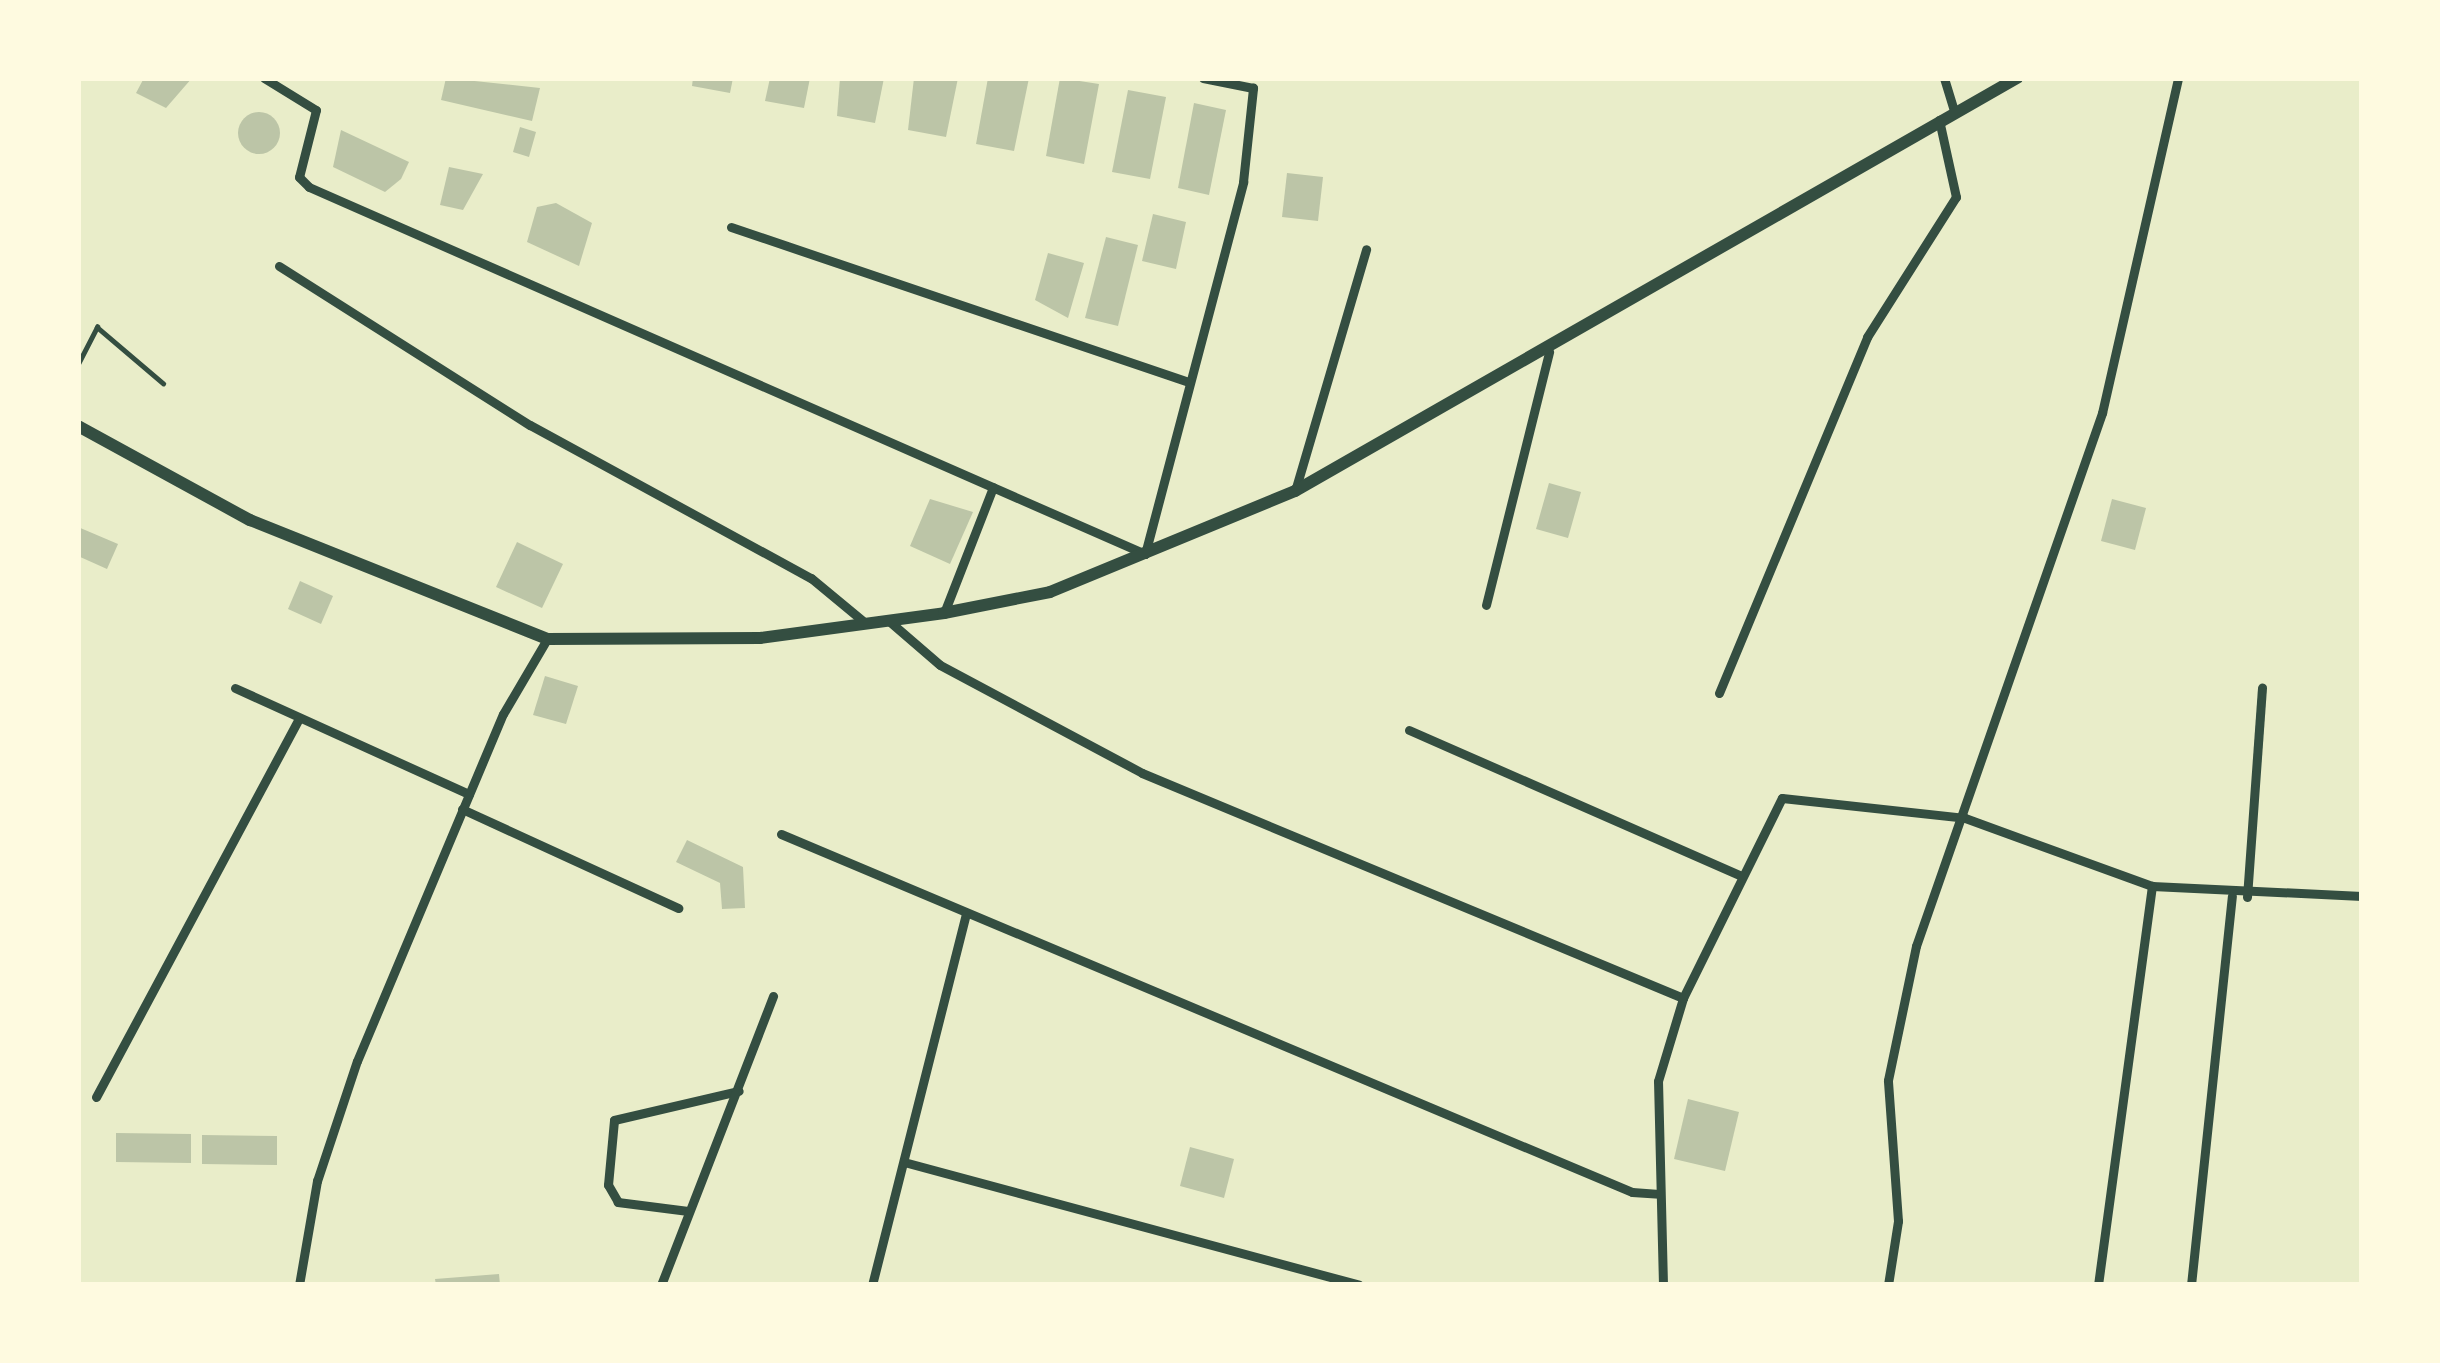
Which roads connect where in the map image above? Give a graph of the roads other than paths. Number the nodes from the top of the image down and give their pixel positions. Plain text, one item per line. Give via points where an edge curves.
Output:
1 (264, 78) edge
2 (1204, 78) edge
3 (1944, 78) edge
4 (2017, 78) edge
5 (2178, 78) edge
6 (1954, 111) junction
7 (1940, 120) junction
8 (731, 226) dead end
9 (1366, 249) dead end
10 (279, 266) dead end
11 (1549, 352) junction
12 (1189, 382) junction
13 (78, 426) edge
14 (993, 487) junction
15 (1294, 491) junction
16 (1145, 554) junction
17 (1486, 605) dead end
18 (944, 613) junction
19 (889, 620) junction
20 (863, 621) junction
21 (547, 639) junction
22 (236, 688) dead end
23 (2262, 688) dead end
24 (1719, 692) dead end
25 (298, 721) junction
26 (1409, 730) dead end
27 (469, 794) junction
28 (461, 809) junction
29 (1965, 818) junction
30 (781, 834) dead end
31 (1740, 874) junction
32 (2152, 886) junction
33 (2232, 896) junction
34 (2362, 896) edge
35 (2247, 897) junction
36 (678, 908) dead end
37 (966, 913) junction
38 (773, 996) dead end
39 (1683, 998) junction
40 (739, 1091) junction
41 (96, 1097) dead end
42 (904, 1162) junction
43 (1659, 1194) junction
44 (688, 1211) junction
45 (298, 1285) edge
46 (661, 1285) edge
47 (872, 1285) edge
48 (1359, 1285) edge
49 (1663, 1285) edge
50 (1888, 1285) edge
51 (2098, 1285) edge
52 (2191, 1285) edge

1 - 14 street via 316,110 299,177 309,187
2 - 12 street via 1253,88 1243,182
3 - 6 street
4 - 6 street
5 - 29 street via 2102,413
6 - 7 street
7 - 11 street
7 - 24 street via 1957,197 1867,337
8 - 12 street
9 - 15 street
10 - 20 street via 530,425 811,578
11 - 15 street
11 - 17 street
12 - 16 street
13 - 21 street via 250,520
14 - 16 street
14 - 18 street
15 - 16 street
16 - 18 street via 1050,592
18 - 19 street
19 - 20 street
19 - 39 street via 940,665 1142,773
20 - 21 street via 760,638
21 - 27 street
22 - 25 street
23 - 35 street
25 - 27 street
25 - 41 street
26 - 31 street
27 - 28 street
28 - 36 street
28 - 45 street via 356,1061
29 - 31 street via 1782,798
29 - 32 street
29 - 50 street via 1916,946 1888,1080 1898,1221
30 - 37 street
31 - 39 street
32 - 33 street
32 - 51 street
33 - 35 street
33 - 52 street
34 - 35 street
37 - 42 street
37 - 43 street via 1632,1192
38 - 40 street
39 - 43 street via 1658,1081
40 - 44 street
40 - 44 street via 614,1120 608,1185 618,1202
42 - 47 street
42 - 48 street
43 - 49 street
44 - 46 street

